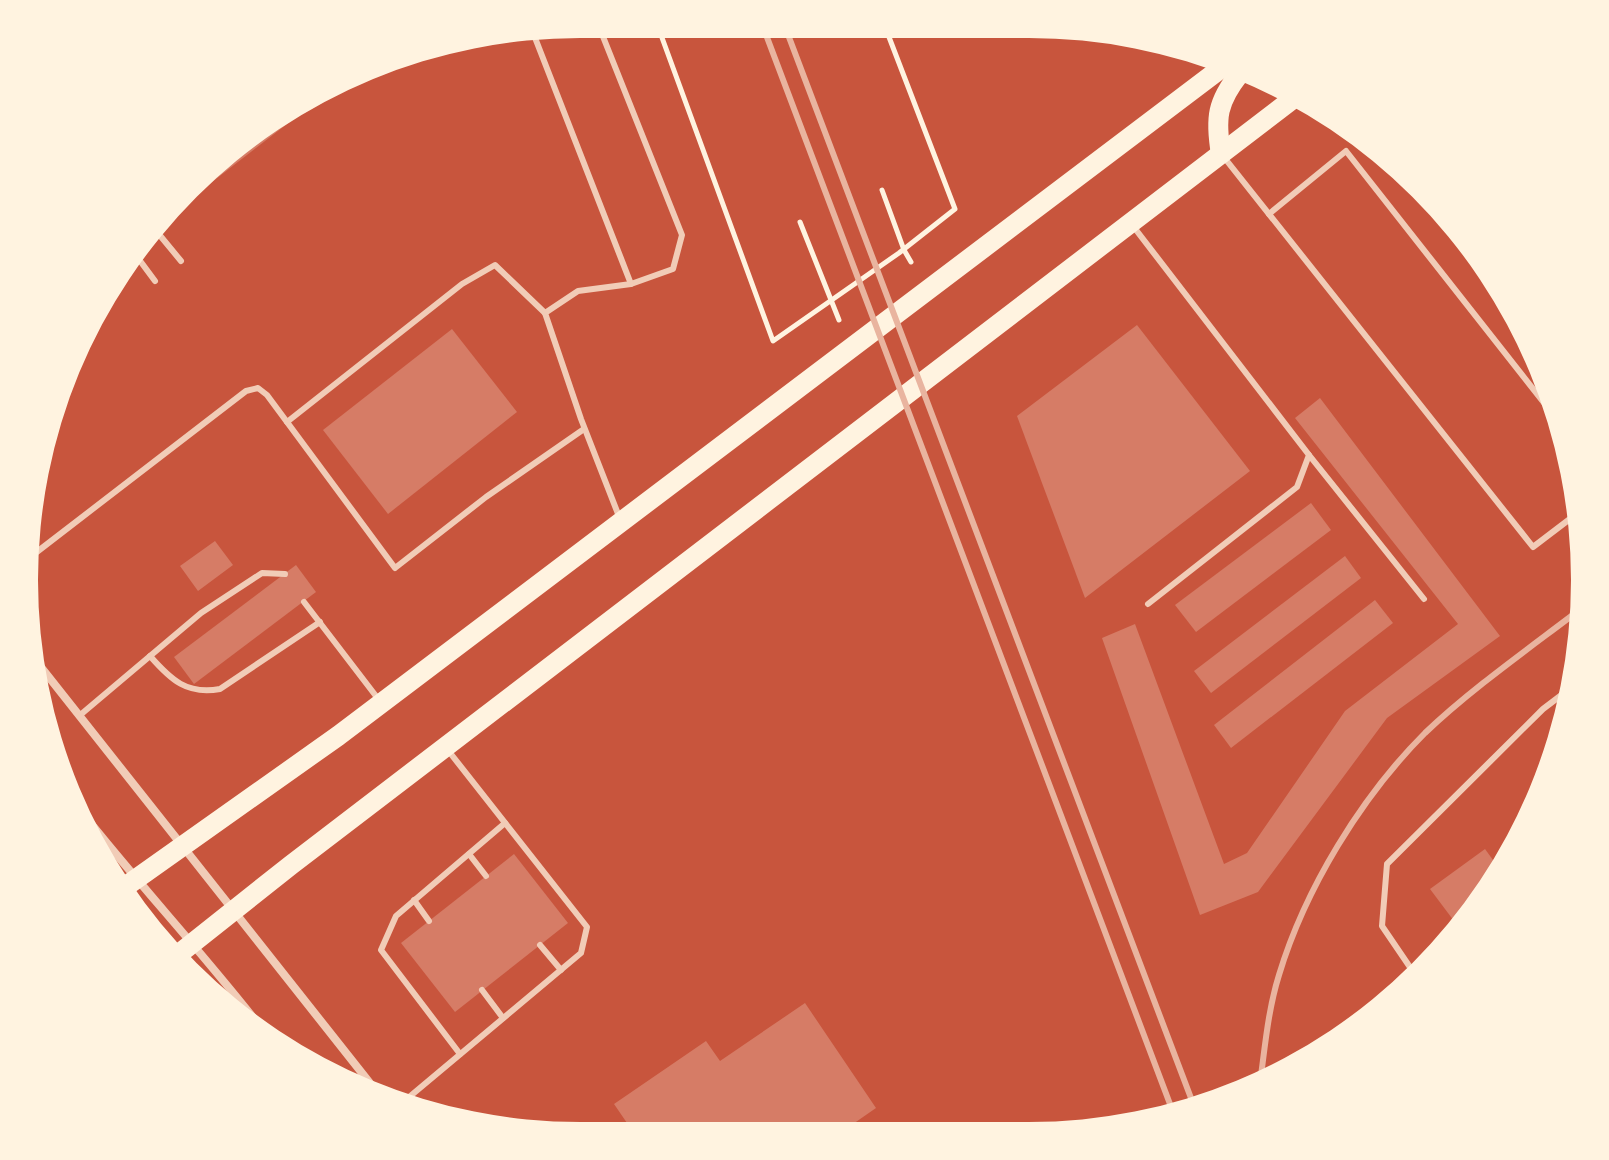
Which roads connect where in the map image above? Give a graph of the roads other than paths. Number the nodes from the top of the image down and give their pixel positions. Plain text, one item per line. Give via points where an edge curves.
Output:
1 (604, 38) edge
2 (536, 40) edge
3 (1216, 72) edge
4 (1236, 79) edge
5 (1287, 104) edge
6 (1221, 154) junction
7 (1269, 214) junction
8 (1131, 223) junction
9 (161, 237) edge
10 (181, 261) dead end
11 (141, 262) edge
12 (155, 281) dead end
13 (631, 284) junction
14 (545, 313) junction
15 (1538, 395) edge
16 (287, 422) junction
17 (584, 429) junction
18 (1309, 455) junction
19 (1567, 521) edge
20 (622, 524) junction
21 (39, 550) edge
22 (285, 574) dead end
23 (1424, 599) dead end
24 (304, 602) dead end
25 (1148, 604) dead end
26 (320, 622) junction
27 (150, 656) junction
28 (46, 674) edge
29 (1558, 697) edge
30 (382, 703) junction
31 (79, 716) junction
32 (445, 747) junction
33 (505, 823) junction
34 (182, 848) junction
35 (469, 854) junction
36 (486, 876) dead end
37 (130, 883) edge
38 (136, 890) edge
39 (414, 900) junction
40 (234, 910) junction
41 (429, 921) dead end
42 (193, 943) junction
43 (540, 945) dead end
44 (185, 950) edge
45 (1409, 966) edge
46 (561, 970) junction
47 (482, 990) dead end
48 (240, 1001) edge
49 (503, 1018) junction
50 (460, 1054) junction
51 (366, 1078) edge
52 (412, 1095) edge

1 - 13 lane via 682,235 673,269
2 - 13 lane
3 - 20 main road
4 - 6 main road via 1216,124
5 - 6 main road
6 - 7 lane
6 - 8 main road
7 - 15 lane via 1346,151
7 - 19 lane via 1533,547
8 - 18 lane
8 - 32 main road
9 - 10 lane
11 - 12 lane
13 - 14 lane via 578,291
14 - 16 lane via 495,265 462,284
14 - 17 lane
16 - 17 lane via 395,568
16 - 21 lane via 258,388 246,391
17 - 20 lane
18 - 23 lane
18 - 25 lane via 1297,487
20 - 30 main road
22 - 27 lane via 262,573 201,613
24 - 26 lane
26 - 27 lane via 220,689 189,690
26 - 30 lane
27 - 31 lane
28 - 31 street
29 - 45 lane via 1387,864 1382,926
30 - 34 main road
31 - 34 street
32 - 33 lane
32 - 40 main road
33 - 35 lane
33 - 46 lane via 587,927 581,953
34 - 37 main road
34 - 40 street
35 - 36 lane
35 - 39 lane
38 - 42 street
39 - 41 lane
39 - 50 lane via 396,916 381,950
40 - 42 main road
40 - 51 street
42 - 44 main road
42 - 48 street
43 - 46 lane
46 - 49 lane
47 - 49 lane
49 - 50 lane
50 - 52 lane

